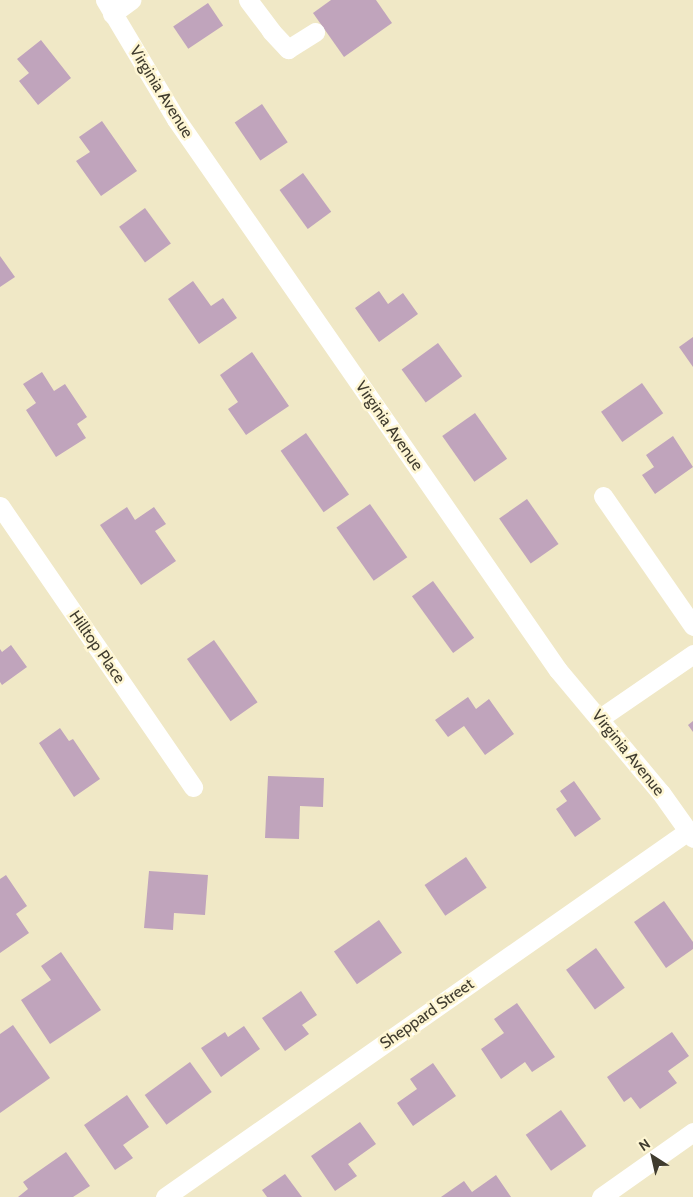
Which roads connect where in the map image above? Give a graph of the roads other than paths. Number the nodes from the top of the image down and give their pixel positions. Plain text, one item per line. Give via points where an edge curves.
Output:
1 (131, 0) edge
2 (248, 0) edge
3 (109, 7) edge
4 (315, 32) dead end
5 (603, 496) dead end
6 (0, 506) edge
7 (693, 626) edge
8 (693, 654) edge
9 (600, 718) junction
10 (193, 787) dead end
11 (690, 835) edge
12 (693, 1132) edge
13 (165, 1197) edge
14 (601, 1197) edge

1 - 3 street
2 - 4 street via 288,49
3 - 9 street, Virginia Avenue via 176,119 541,646
5 - 7 street
6 - 10 street, Hilltop Place
8 - 9 street
9 - 11 street, Virginia Avenue via 661,793
11 - 13 street, Sheppard Street
12 - 14 street

